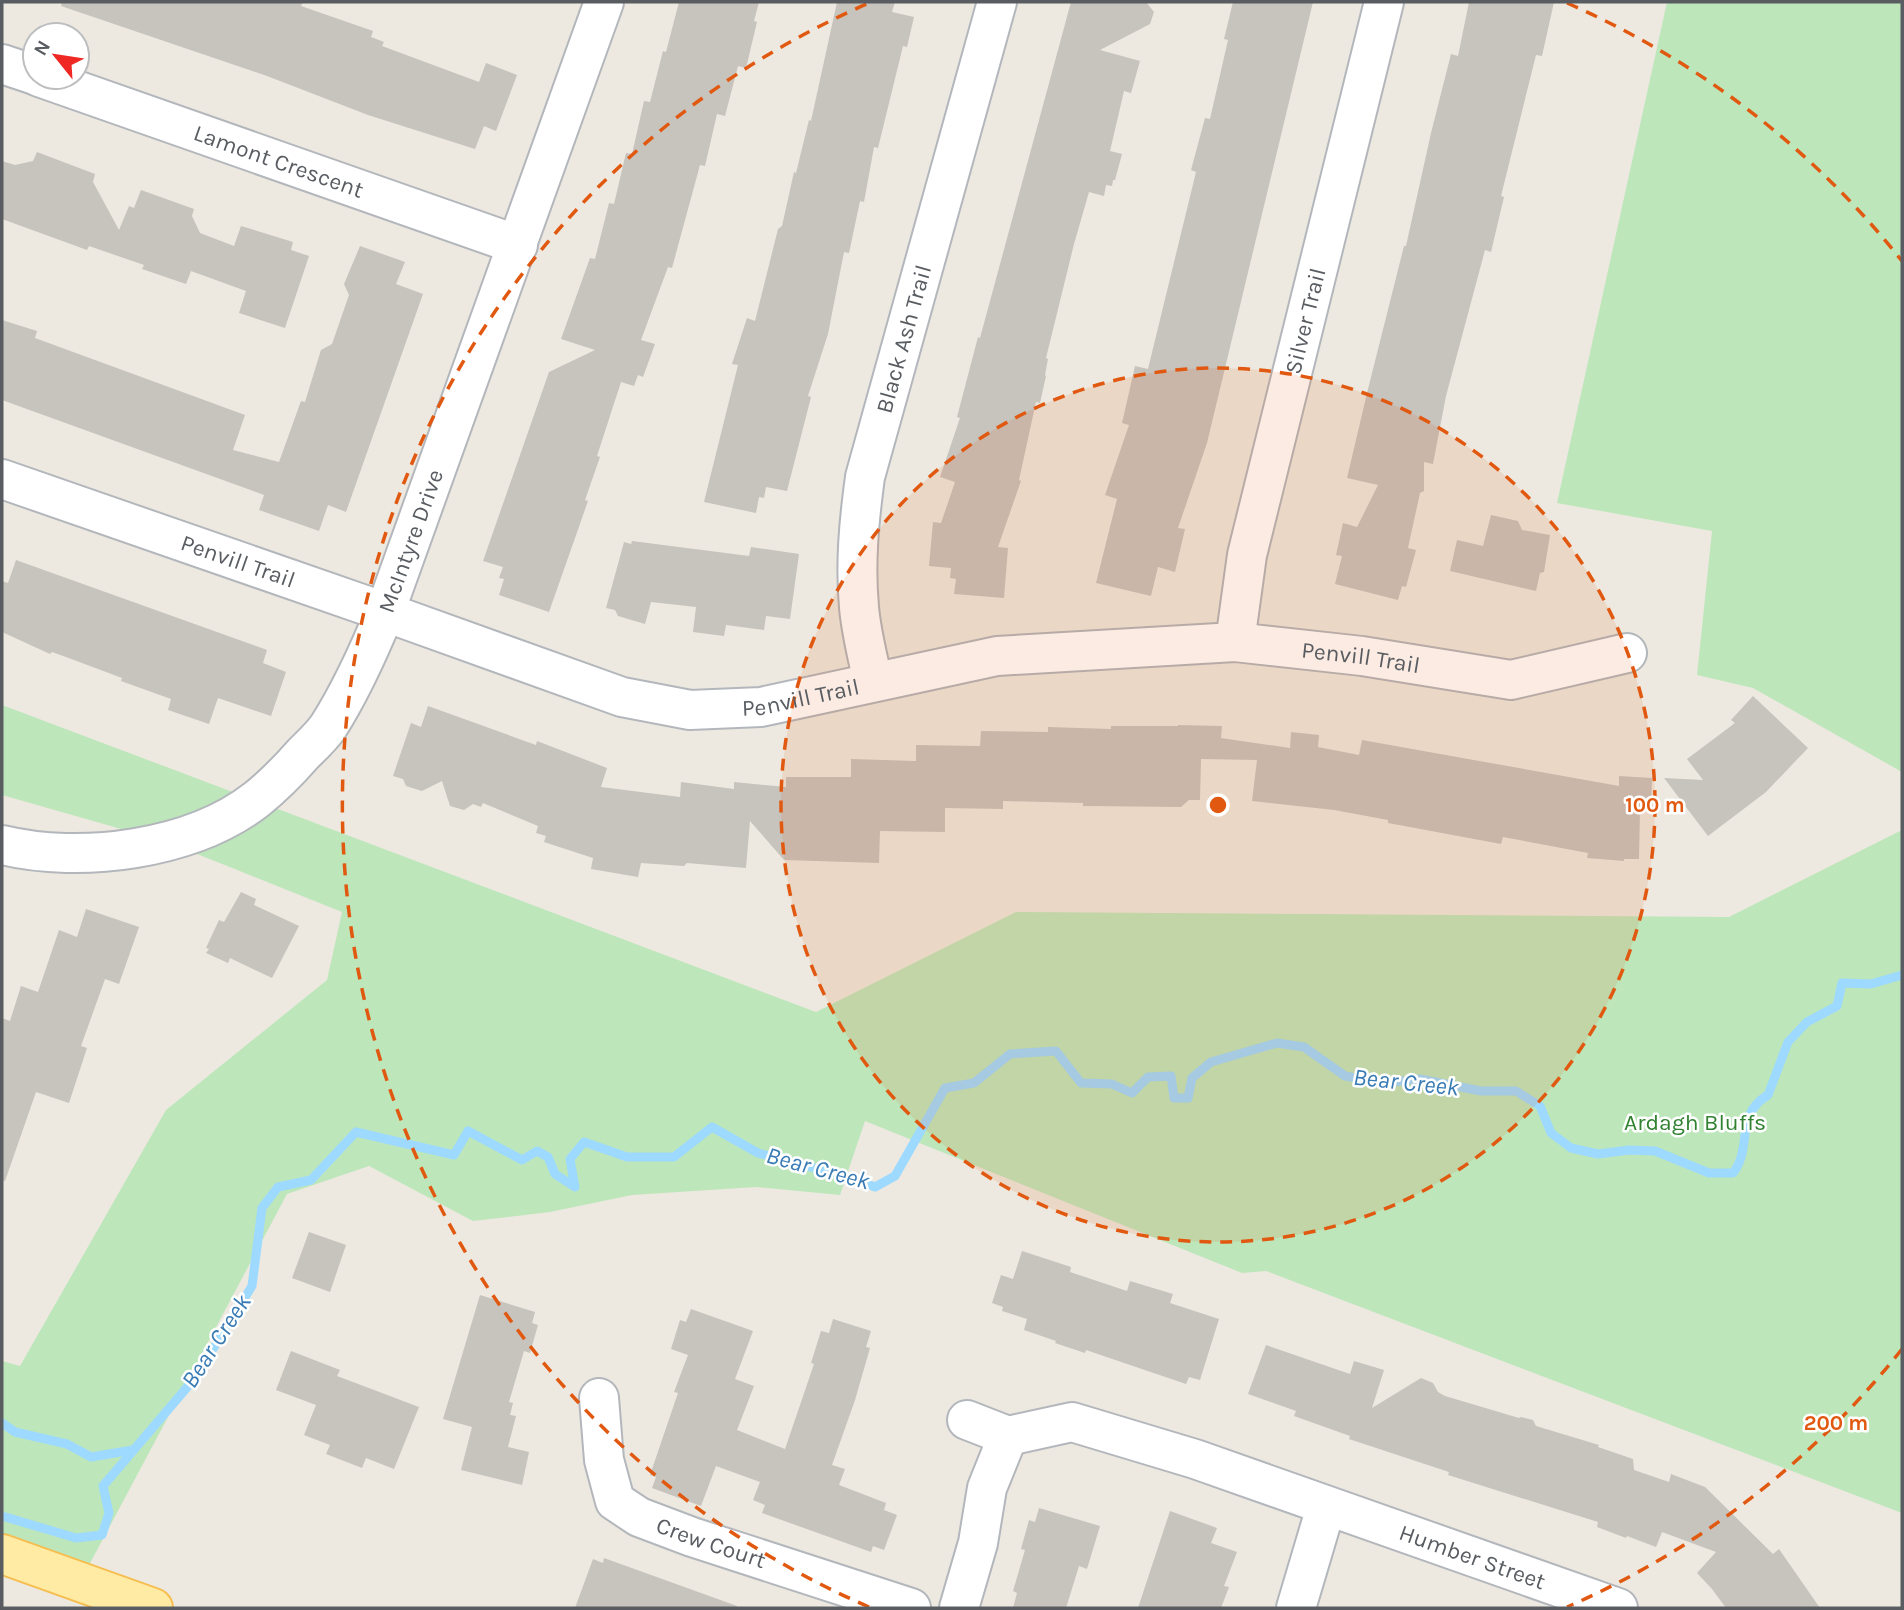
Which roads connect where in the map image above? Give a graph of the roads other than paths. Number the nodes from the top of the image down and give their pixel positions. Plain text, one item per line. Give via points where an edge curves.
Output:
1 (604, 2) edge
2 (997, 2) edge
3 (1384, 2) edge
4 (2, 64) edge
5 (21, 71) edge
6 (80, 91) edge
7 (518, 245) junction
8 (2, 479) edge
9 (385, 612) junction
10 (1235, 642) junction
11 (1627, 653) dead end
12 (873, 682) junction
13 (2, 846) edge
14 (599, 1398) dead end
15 (967, 1420) dead end
16 (1008, 1436) junction
17 (1326, 1507) junction
18 (2, 1554) edge
19 (153, 1608) edge
20 (911, 1608) edge
21 (959, 1608) edge
22 (1296, 1608) edge
23 (1618, 1608) edge

1 - 7 street, McIntyre Drive
2 - 12 street, Black Ash Trail via 865,477 856,566
3 - 10 street, Silver Trail via 1247,555
4 - 5 street, Lamont Crescent
6 - 7 street, Lamont Crescent
7 - 9 street, McIntyre Drive
8 - 9 street, Penvill Trail
9 - 12 street, Penvill Trail via 622,697 690,710 761,707
9 - 13 street, McIntyre Drive via 327,728 255,800 215,823 167,842 100,851 34,852
10 - 11 street, Penvill Trail via 1511,680
10 - 12 street, Penvill Trail via 997,656
14 - 20 street, Crew Court via 604,1460 615,1501 639,1517 692,1537
15 - 16 street
16 - 17 street, Humber Street via 1072,1422 1195,1459
16 - 21 street via 987,1488 978,1543
17 - 22 street
17 - 23 street, Humber Street
18 - 19 main road

